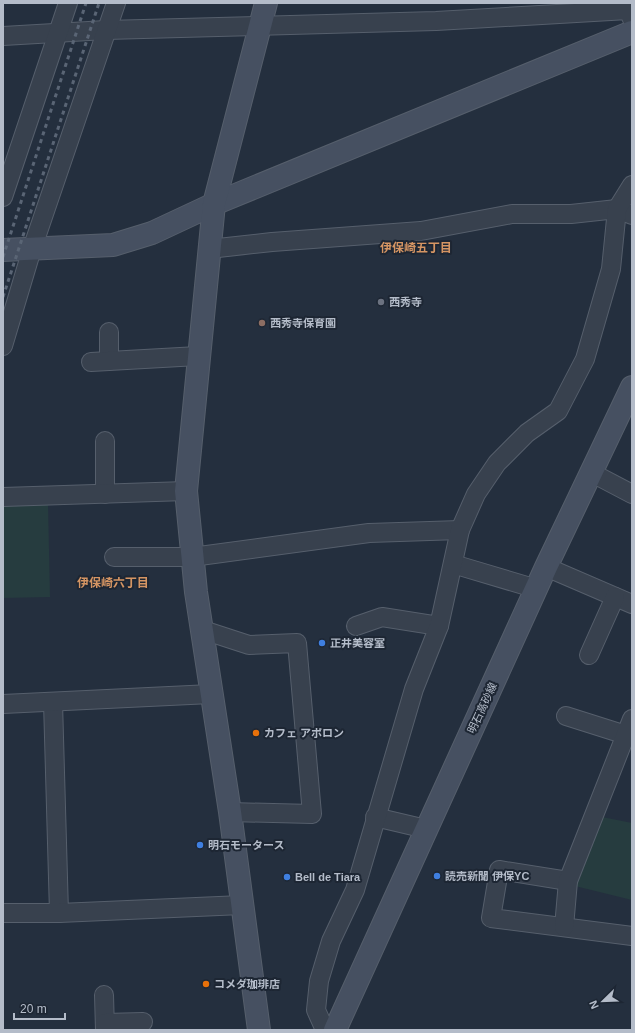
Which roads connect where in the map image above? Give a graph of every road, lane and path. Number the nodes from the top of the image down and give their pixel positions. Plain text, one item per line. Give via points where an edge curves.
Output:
1 (68, 3) edge
2 (116, 3) edge
3 (266, 3) edge
4 (630, 11) edge
5 (259, 26) junction
6 (106, 30) junction
7 (632, 32) edge
8 (58, 34) junction
9 (3, 36) edge
10 (632, 186) edge
11 (3, 197) edge
12 (214, 204) junction
13 (625, 212) edge
14 (208, 248) junction
15 (32, 249) junction
16 (3, 250) edge
17 (109, 332) dead end
18 (3, 346) edge
19 (198, 356) junction
20 (110, 361) junction
21 (91, 362) dead end
22 (632, 387) edge
23 (627, 411) edge
24 (105, 441) dead end
25 (592, 473) junction
26 (186, 491) junction
27 (105, 494) junction
28 (632, 494) edge
29 (3, 497) edge
30 (460, 530) junction
31 (114, 557) dead end
32 (192, 557) junction
33 (453, 564) junction
34 (546, 567) junction
35 (537, 588) junction
36 (626, 598) edge
37 (356, 626) dead end
38 (439, 626) junction
39 (203, 630) junction
40 (589, 655) dead end
41 (211, 694) junction
42 (53, 702) junction
43 (3, 704) edge
44 (566, 716) dead end
45 (629, 727) edge
46 (230, 812) junction
47 (375, 817) junction
48 (426, 829) junction
49 (568, 881) junction
50 (242, 905) junction
51 (3, 913) edge
52 (58, 913) junction
53 (564, 927) junction
54 (632, 936) edge
55 (104, 995) dead end
56 (143, 1022) dead end
57 (105, 1026) edge
58 (259, 1030) edge
59 (325, 1030) edge
60 (335, 1030) edge

1 - 8 street
2 - 6 street
3 - 5 street
4 - 5 street via 436,21
5 - 6 street
5 - 12 street
6 - 8 street
6 - 15 street
7 - 12 street
8 - 9 street
8 - 11 street
10 - 13 street
12 - 14 street
12 - 15 street via 152,233 113,245
13 - 14 street via 512,214 421,231
13 - 30 street via 585,359 558,411 527,432 497,463 476,494
14 - 19 street
15 - 16 street
15 - 18 street
17 - 20 street
19 - 20 street
19 - 26 street
20 - 21 street
22 - 23 street, 明石高砂線
23 - 25 street, 明石高砂線
24 - 27 street
25 - 28 street
25 - 34 street, 明石高砂線
26 - 27 street
26 - 32 street
27 - 29 street
30 - 32 street via 370,533
30 - 33 street
31 - 32 street
32 - 39 street
33 - 35 street
33 - 38 street
34 - 35 street, 明石高砂線
34 - 36 street
35 - 48 street, 明石高砂線
36 - 40 street
37 - 38 street via 382,617
38 - 47 street via 414,689
39 - 41 street
39 - 46 street via 249,645 297,643 312,814
41 - 42 street
41 - 46 street
42 - 43 street
42 - 52 street
44 - 45 street
45 - 49 street
46 - 50 street
47 - 48 street
47 - 59 street via 355,890 331,941 319,982 316,1010
48 - 60 street, 明石高砂線
49 - 53 street
49 - 53 street via 499,870 491,918
50 - 52 street
50 - 58 street
51 - 52 street
53 - 54 street
55 - 57 street
56 - 57 street

